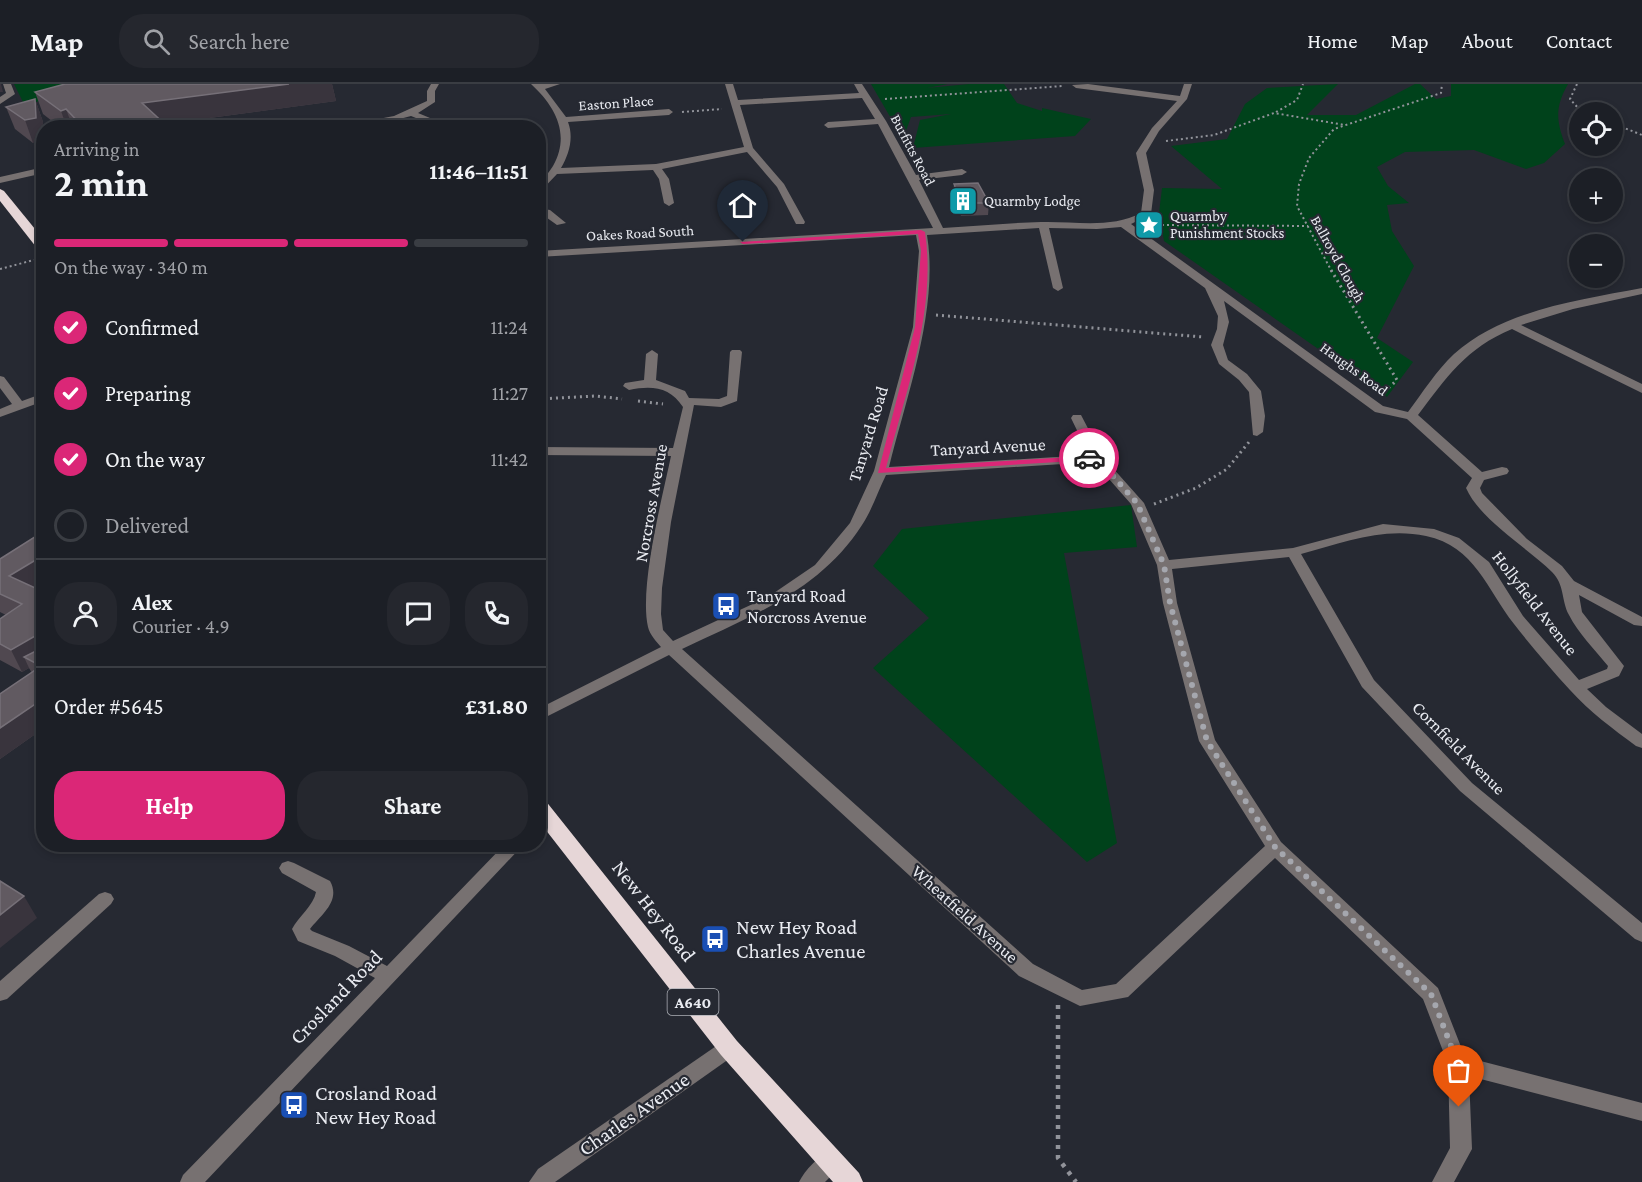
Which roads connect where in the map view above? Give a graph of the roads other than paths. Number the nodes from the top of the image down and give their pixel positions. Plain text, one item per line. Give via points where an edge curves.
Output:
1 (7, 84) edge
2 (435, 84) edge
3 (556, 84) edge
4 (729, 84) edge
5 (858, 84) edge
6 (1188, 84) edge
7 (538, 85) edge
8 (1076, 85) edge
9 (867, 98) junction
10 (1183, 99) junction
11 (0, 101) edge
12 (737, 106) junction
13 (669, 112) road end
14 (413, 114) junction
15 (390, 120) edge
16 (429, 120) edge
17 (564, 120) junction
18 (882, 122) junction
19 (828, 125) dead end
20 (749, 149) junction
21 (656, 167) junction
22 (554, 171) junction
23 (36, 172) edge
24 (962, 172) dead end
25 (912, 178) junction
26 (0, 180) edge
27 (546, 183) edge
28 (0, 193) edge
29 (669, 203) dead end
30 (5, 208) edge
31 (546, 212) edge
32 (800, 222) dead end
33 (561, 223) dead end
34 (1124, 224) junction
35 (1043, 225) junction
36 (940, 231) junction
37 (921, 232) junction
38 (36, 241) edge
39 (546, 255) edge
40 (1178, 261) junction
41 (1058, 288) dead end
42 (1642, 291) edge
43 (1513, 325) junction
44 (736, 352) dead end
45 (652, 354) dead end
46 (0, 380) edge
47 (650, 382) junction
48 (629, 386) dead end
49 (1642, 390) edge
50 (36, 400) edge
51 (687, 404) junction
52 (19, 405) junction
53 (0, 413) edge
54 (1411, 416) junction
55 (1077, 418) dead end
56 (1257, 432) road end
57 (546, 451) edge
58 (677, 452) junction
59 (1097, 458) junction
60 (881, 471) junction
61 (1502, 471) dead end
62 (1479, 477) junction
63 (1293, 552) junction
64 (1164, 565) junction
65 (1569, 584) junction
66 (1639, 622) dead end
67 (671, 648) junction
68 (1576, 687) junction
69 (546, 712) edge
70 (1642, 742) edge
71 (546, 819) edge
72 (1275, 847) junction
73 (508, 852) edge
74 (288, 868) dead end
75 (105, 898) dead end
76 (1642, 934) edge
77 (388, 976) junction
78 (0, 993) edge
79 (729, 1048) junction
80 (1458, 1064) junction
81 (1642, 1112) edge
82 (831, 1161) junction
83 (191, 1182) edge
84 (540, 1182) edge
85 (810, 1182) edge
86 (850, 1182) edge
87 (1443, 1182) edge

1 - 11 street via 11,94
2 - 14 street via 431,102
3 - 7 street
4 - 12 street
5 - 9 street, Burfitts Road
6 - 10 street
7 - 17 street
8 - 10 street
9 - 12 street
9 - 18 street, Burfitts Road
10 - 34 street, Oakes Road South via 1155,130 1141,153 1149,190 1146,214
12 - 20 street
13 - 17 street, Easton Place
14 - 15 street
14 - 16 street
17 - 22 street via 567,137
18 - 19 street
18 - 25 street, Burfitts Road
20 - 21 street
20 - 32 street via 781,186
21 - 22 street
21 - 29 street via 664,179
22 - 27 street
23 - 26 street
24 - 25 street
25 - 36 street, Burfitts Road
28 - 30 highway
30 - 38 highway
31 - 33 street
34 - 35 street, Oakes Road South
34 - 40 street, Haughs Road
35 - 36 street, Oakes Road South
35 - 41 street
36 - 37 street, Oakes Road South
37 - 39 street, Oakes Road South
37 - 60 street, Tanyard Road via 924,251 919,327
40 - 54 street, Haughs Road via 1379,409
40 - 56 street, Haughs Road via 1210,290 1221,306 1225,325 1217,345 1223,362 1255,391
42 - 43 street via 1582,303
43 - 49 street
43 - 54 street via 1482,339 1458,356
44 - 51 street via 733,398 721,403
45 - 47 street
46 - 52 street
47 - 48 street
47 - 51 street via 681,394
50 - 52 street
51 - 58 street, Norcross Avenue
52 - 53 street
54 - 62 street
55 - 59 street
57 - 58 street
58 - 67 street, Norcross Avenue via 653,600 656,630
59 - 60 street, Tanyard Avenue
59 - 64 street via 1137,503
60 - 67 street, Tanyard Road via 856,524 820,568 773,600
61 - 62 street
62 - 65 street via 1473,488 1476,495
63 - 64 street, Hollyfield Avenue
63 - 68 street, Hollyfield Avenue via 1383,528 1429,532 1454,541 1484,565 1518,619
63 - 76 street, Cornfield Avenue via 1368,683 1466,787
64 - 72 street via 1170,603 1207,741
65 - 66 street
65 - 68 street via 1575,614 1616,666 1614,672
67 - 69 street, Tanyard Road
67 - 72 street, Wheatfield Avenue via 1026,970 1080,998 1121,991
68 - 70 street, Hollyfield Avenue
71 - 79 highway, New Hey Road / A640
72 - 80 street via 1431,994
73 - 77 street, Crosland Road
74 - 77 street via 324,886 327,892 326,899 303,922 305,936
75 - 78 street
77 - 83 street, Crosland Road
79 - 82 highway, New Hey Road / A640
79 - 84 street, Charles Avenue
80 - 81 street
80 - 87 street via 1461,1149
82 - 85 street
82 - 86 highway, New Hey Road / A640

